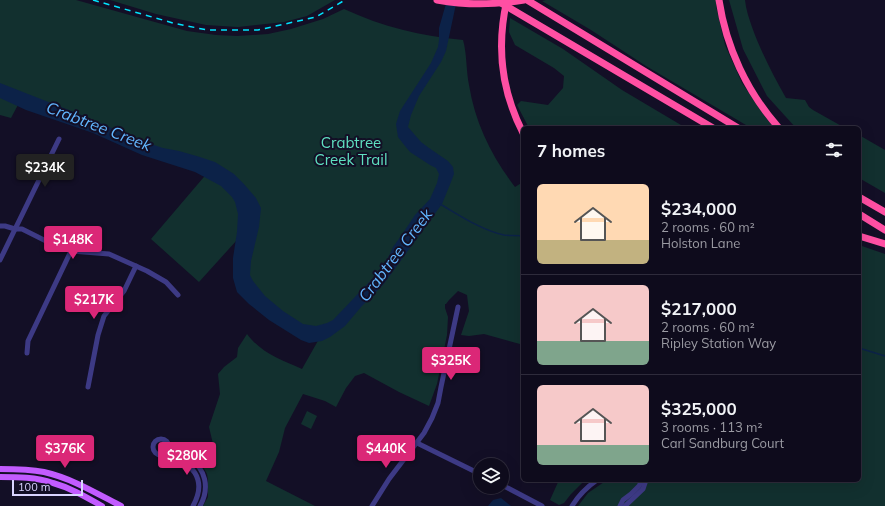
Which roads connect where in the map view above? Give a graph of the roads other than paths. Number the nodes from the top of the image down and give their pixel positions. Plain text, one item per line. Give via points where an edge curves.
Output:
1 (437, 0) edge
2 (496, 0) edge
3 (507, 0) edge
4 (524, 0) edge
5 (527, 0) edge
6 (719, 0) edge
7 (710, 126) edge
8 (735, 126) edge
9 (777, 126) edge
10 (521, 129) edge
11 (59, 139) dead end
12 (861, 197) edge
13 (885, 212) edge
14 (861, 215) edge
15 (0, 221) edge
16 (2, 226) edge
17 (15, 229) junction
18 (885, 230) edge
19 (861, 237) edge
20 (885, 244) edge
21 (71, 251) junction
22 (0, 260) edge
23 (136, 266) junction
24 (178, 295) dead end
25 (458, 308) dead end
26 (27, 353) dead end
27 (88, 387) dead end
28 (417, 443) junction
29 (170, 447) junction
30 (166, 454) junction
31 (0, 469) edge
32 (473, 471) edge
33 (0, 477) edge
34 (594, 482) edge
35 (641, 482) edge
36 (645, 482) edge
37 (509, 489) edge
38 (102, 506) edge
39 (120, 506) edge
40 (194, 506) edge
41 (200, 506) edge
42 (372, 506) edge
43 (542, 506) edge
44 (572, 506) edge
45 (620, 506) edge
46 (625, 506) edge

1 - 4 highway, bridge via 466,4 496,4
2 - 7 highway
3 - 10 highway, bridge via 501,38 502,56 508,98
5 - 8 highway
6 - 9 highway via 725,32 734,58 750,88
11 - 17 street
12 - 13 highway
14 - 18 highway
15 - 16 street
16 - 17 street
17 - 21 street via 22,229
17 - 22 street
19 - 20 highway
21 - 23 street via 109,254
21 - 26 street via 28,341
23 - 24 street via 166,282
23 - 27 street via 124,291 104,316
25 - 28 street via 438,403
28 - 32 street
28 - 42 street
29 - 30 street
29 - 30 street via 164,439 154,442 155,453
29 - 41 street via 191,459 204,474 205,493
30 - 40 street via 192,468 199,483
31 - 39 main road via 42,471 57,475
33 - 38 main road via 24,477 52,482
34 - 44 street via 578,496
35 - 45 street
36 - 46 street via 642,489
37 - 43 street

